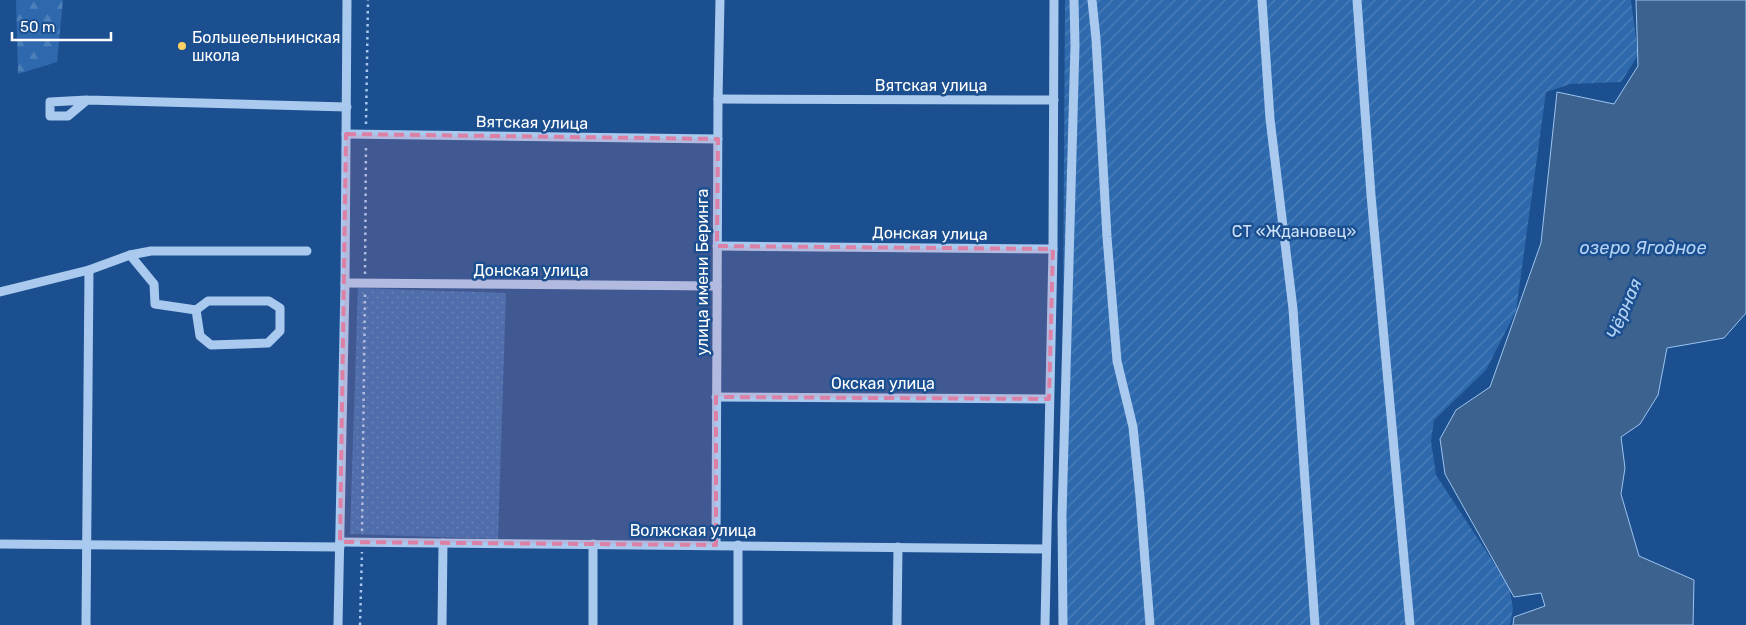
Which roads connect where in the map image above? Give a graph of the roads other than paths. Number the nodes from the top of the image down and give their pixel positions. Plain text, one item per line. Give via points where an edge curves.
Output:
1 (347, 0) edge
2 (720, 0) edge
3 (1054, 0) edge
4 (1074, 0) edge
5 (1092, 0) edge
6 (1262, 0) edge
7 (1357, 0) edge
8 (718, 99) junction
9 (87, 100) dead end
10 (1054, 100) junction
11 (346, 107) junction
12 (346, 134) junction
13 (718, 139) junction
14 (717, 246) junction
15 (1053, 249) junction
16 (307, 251) dead end
17 (130, 255) junction
18 (89, 270) junction
19 (345, 283) junction
20 (717, 286) junction
21 (0, 292) edge
22 (196, 310) junction
23 (716, 397) junction
24 (1049, 399) junction
25 (443, 543) junction
26 (0, 544) edge
27 (88, 544) junction
28 (340, 544) junction
29 (593, 544) junction
30 (716, 545) junction
31 (738, 545) junction
32 (898, 547) junction
33 (1046, 549) junction
34 (86, 625) edge
35 (338, 625) edge
36 (442, 625) edge
37 (593, 625) edge
38 (738, 625) edge
39 (897, 625) edge
40 (1045, 625) edge
41 (1063, 625) edge
42 (1150, 625) edge
43 (1315, 625) edge
44 (1410, 625) edge

1 - 11 street
2 - 8 street, улица имени Беринга
3 - 10 street
4 - 41 street via 1062,516
5 - 42 street via 1117,361 1133,427
6 - 43 street via 1270,118 1293,309
7 - 44 street via 1371,195
8 - 10 street, Вятская улица
8 - 13 street, улица имени Беринга
9 - 11 street
10 - 15 street
11 - 12 street
12 - 13 street, Вятская улица
12 - 19 street
13 - 14 street, улица имени Беринга
14 - 15 street, Донская улица
14 - 20 street, улица имени Беринга
15 - 24 street
16 - 17 street via 172,250
17 - 18 street
17 - 22 street via 154,284 155,304
18 - 21 street
18 - 27 street
19 - 20 street, Донская улица
19 - 28 street
20 - 23 street, улица имени Беринга
22 - 22 street via 208,301 269,301 280,308 280,331 268,343 211,345 200,336
23 - 24 street, Окская улица
23 - 30 street, улица имени Беринга
24 - 33 street
25 - 28 street, Волжская улица
25 - 29 street, Волжская улица
25 - 36 street
26 - 27 street, Волжская улица
27 - 28 street, Волжская улица
27 - 34 street
28 - 35 street
29 - 30 street, Волжская улица
29 - 37 street
30 - 31 street, Волжская улица
31 - 32 street, Волжская улица
31 - 38 street
32 - 33 street, Волжская улица
32 - 39 street
33 - 40 street

